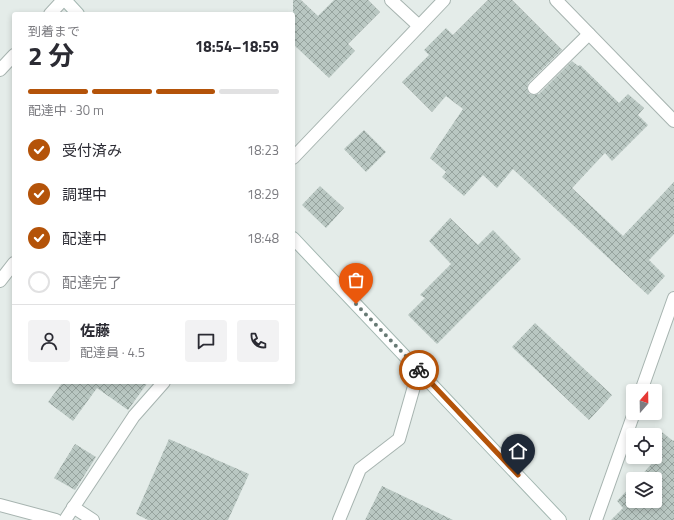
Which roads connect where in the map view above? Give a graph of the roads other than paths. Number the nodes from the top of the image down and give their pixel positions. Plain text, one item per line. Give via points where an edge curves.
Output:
1 (64, 0) edge
2 (391, 0) edge
3 (444, 0) edge
4 (556, 0) edge
5 (52, 12) edge
6 (76, 12) edge
7 (418, 26) junction
8 (589, 34) junction
9 (12, 57) edge
10 (0, 70) edge
11 (534, 88) dead end
12 (674, 121) edge
13 (295, 156) edge
14 (295, 240) edge
15 (12, 266) edge
16 (0, 281) edge
17 (674, 298) edge
18 (419, 370) junction
19 (162, 384) edge
20 (643, 384) edge
21 (632, 420) edge
22 (0, 505) edge
23 (73, 507) junction
24 (56, 520) edge
25 (65, 520) edge
26 (94, 520) edge
27 (339, 520) edge
28 (560, 520) edge
29 (596, 520) edge

1 - 5 street
1 - 6 street
2 - 7 street
3 - 7 street
4 - 8 street
7 - 13 street
8 - 11 street
8 - 12 street
9 - 10 street
14 - 18 street
15 - 16 street
17 - 20 street
18 - 27 street via 399,439 360,469
18 - 28 street
19 - 23 street via 134,416
21 - 29 street
22 - 24 street
23 - 25 street
23 - 26 street

